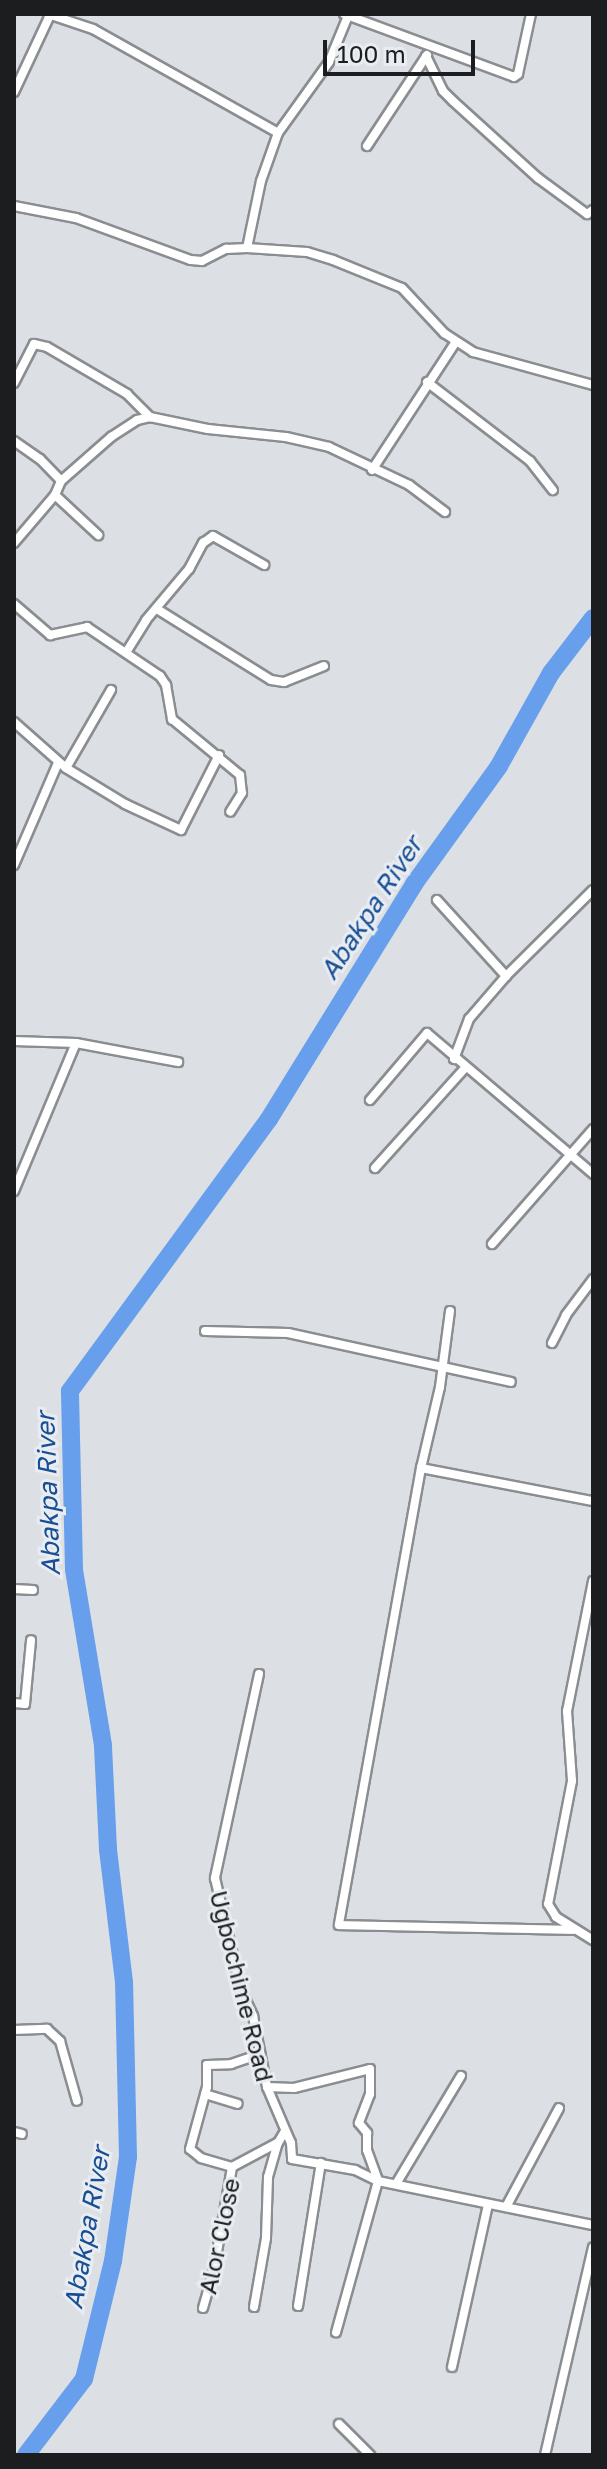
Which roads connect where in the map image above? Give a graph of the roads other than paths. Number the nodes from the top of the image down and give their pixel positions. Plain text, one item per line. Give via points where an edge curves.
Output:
1 (49, 14) edge
2 (531, 14) edge
3 (346, 15) edge
4 (428, 51) junction
5 (14, 92) edge
6 (278, 133) junction
7 (367, 146) dead end
8 (14, 206) edge
9 (593, 210) edge
10 (247, 248) junction
11 (455, 343) junction
12 (427, 382) junction
13 (14, 383) edge
14 (593, 385) edge
15 (150, 417) junction
16 (14, 441) edge
17 (372, 470) junction
18 (61, 481) junction
19 (553, 490) dead end
20 (55, 495) junction
21 (445, 512) dead end
22 (98, 535) dead end
23 (14, 543) edge
24 (264, 565) dead end
25 (14, 604) edge
26 (157, 609) junction
27 (127, 651) junction
28 (324, 666) dead end
29 (111, 690) dead end
30 (15, 725) edge
31 (219, 755) junction
32 (62, 765) junction
33 (230, 812) dead end
34 (14, 865) edge
35 (593, 890) edge
36 (437, 900) dead end
37 (506, 976) junction
38 (14, 1041) edge
39 (76, 1043) junction
40 (454, 1059) junction
41 (178, 1062) dead end
42 (465, 1068) junction
43 (370, 1100) dead end
44 (593, 1129) edge
45 (569, 1152) junction
46 (375, 1168) dead end
47 (593, 1174) edge
48 (14, 1191) edge
49 (492, 1244) dead end
50 (593, 1279) edge
51 (450, 1311) dead end
52 (205, 1331) dead end
53 (552, 1343) dead end
54 (442, 1367) junction
55 (511, 1382) dead end
56 (421, 1468) junction
57 (593, 1501) edge
58 (593, 1581) edge
59 (14, 1589) edge
60 (33, 1590) dead end
61 (31, 1640) dead end
62 (259, 1674) dead end
63 (16, 1703) edge
64 (573, 1930) junction
65 (593, 1940) edge
66 (14, 2030) edge
67 (260, 2054) junction
68 (461, 2076) dead end
69 (267, 2087) junction
70 (205, 2094) junction
71 (77, 2101) dead end
72 (237, 2104) dead end
73 (559, 2108) dead end
74 (285, 2131) junction
75 (278, 2143) junction
76 (321, 2163) junction
77 (232, 2167) junction
78 (378, 2181) junction
79 (396, 2184) junction
80 (488, 2204) junction
81 (506, 2207) junction
82 (593, 2225) edge
83 (593, 2247) edge
84 (298, 2306) dead end
85 (254, 2307) dead end
86 (203, 2308) dead end
87 (336, 2332) dead end
88 (452, 2367) dead end
89 (339, 2424) dead end
90 (370, 2455) edge
91 (545, 2455) edge

1 - 5 street
1 - 6 street via 93,29
2 - 4 street via 514,77
3 - 4 street
3 - 6 street via 329,62
4 - 7 street
4 - 9 street via 443,91 453,101 538,178 587,214
6 - 10 street
8 - 10 street via 76,218 191,260
10 - 11 street via 307,252 385,279 402,288
11 - 12 street
11 - 14 street
12 - 17 street
12 - 19 street via 530,461
13 - 15 street via 34,344 47,347 127,394
15 - 17 street via 329,447
15 - 18 street via 111,437
16 - 18 street
17 - 21 street via 409,485
18 - 20 street
20 - 22 street
20 - 23 street
24 - 26 street via 213,536
25 - 27 street via 50,635 87,627
26 - 27 street
26 - 28 street via 271,680 284,682
27 - 31 street via 166,685 172,719
29 - 32 street
30 - 32 street
31 - 32 street via 181,830 125,804
31 - 33 street via 243,783
32 - 34 street
35 - 37 street
36 - 37 street
37 - 40 street via 469,1019
38 - 39 street
39 - 41 street
39 - 48 street
40 - 42 street
40 - 43 street via 424,1034
42 - 45 street
42 - 46 street
44 - 45 street
45 - 47 street
45 - 49 street
50 - 53 street
51 - 54 street
52 - 54 street via 288,1333
54 - 55 street
54 - 56 street
56 - 57 street
56 - 64 street via 339,1925
58 - 64 street via 567,1711 572,1781 548,1904
59 - 60 street
61 - 63 street via 25,1704
62 - 67 street, Ugbochime Road via 215,1878
64 - 65 street
66 - 71 street via 47,2029 60,2041
67 - 69 street, Ugbochime Road
67 - 70 street via 207,2065
68 - 79 street
69 - 74 street, Ugbochime Road
69 - 78 street via 294,2088 370,2069 370,2094 359,2123 367,2133
70 - 72 street
70 - 77 street via 189,2145 201,2158
73 - 81 street
74 - 75 street
74 - 76 street, Ugbochime Road via 292,2159
75 - 77 street, Alor Close
75 - 85 street via 265,2195 266,2238
76 - 78 street, Ugbochime Road
76 - 84 street
77 - 86 street, Alor Close
78 - 79 street, Ugbochime Road
78 - 87 street
79 - 80 street, Ugbochime Road
80 - 81 street, Ugbochime Road
80 - 88 street
81 - 82 street, Ugbochime Road
83 - 91 street
89 - 90 street

